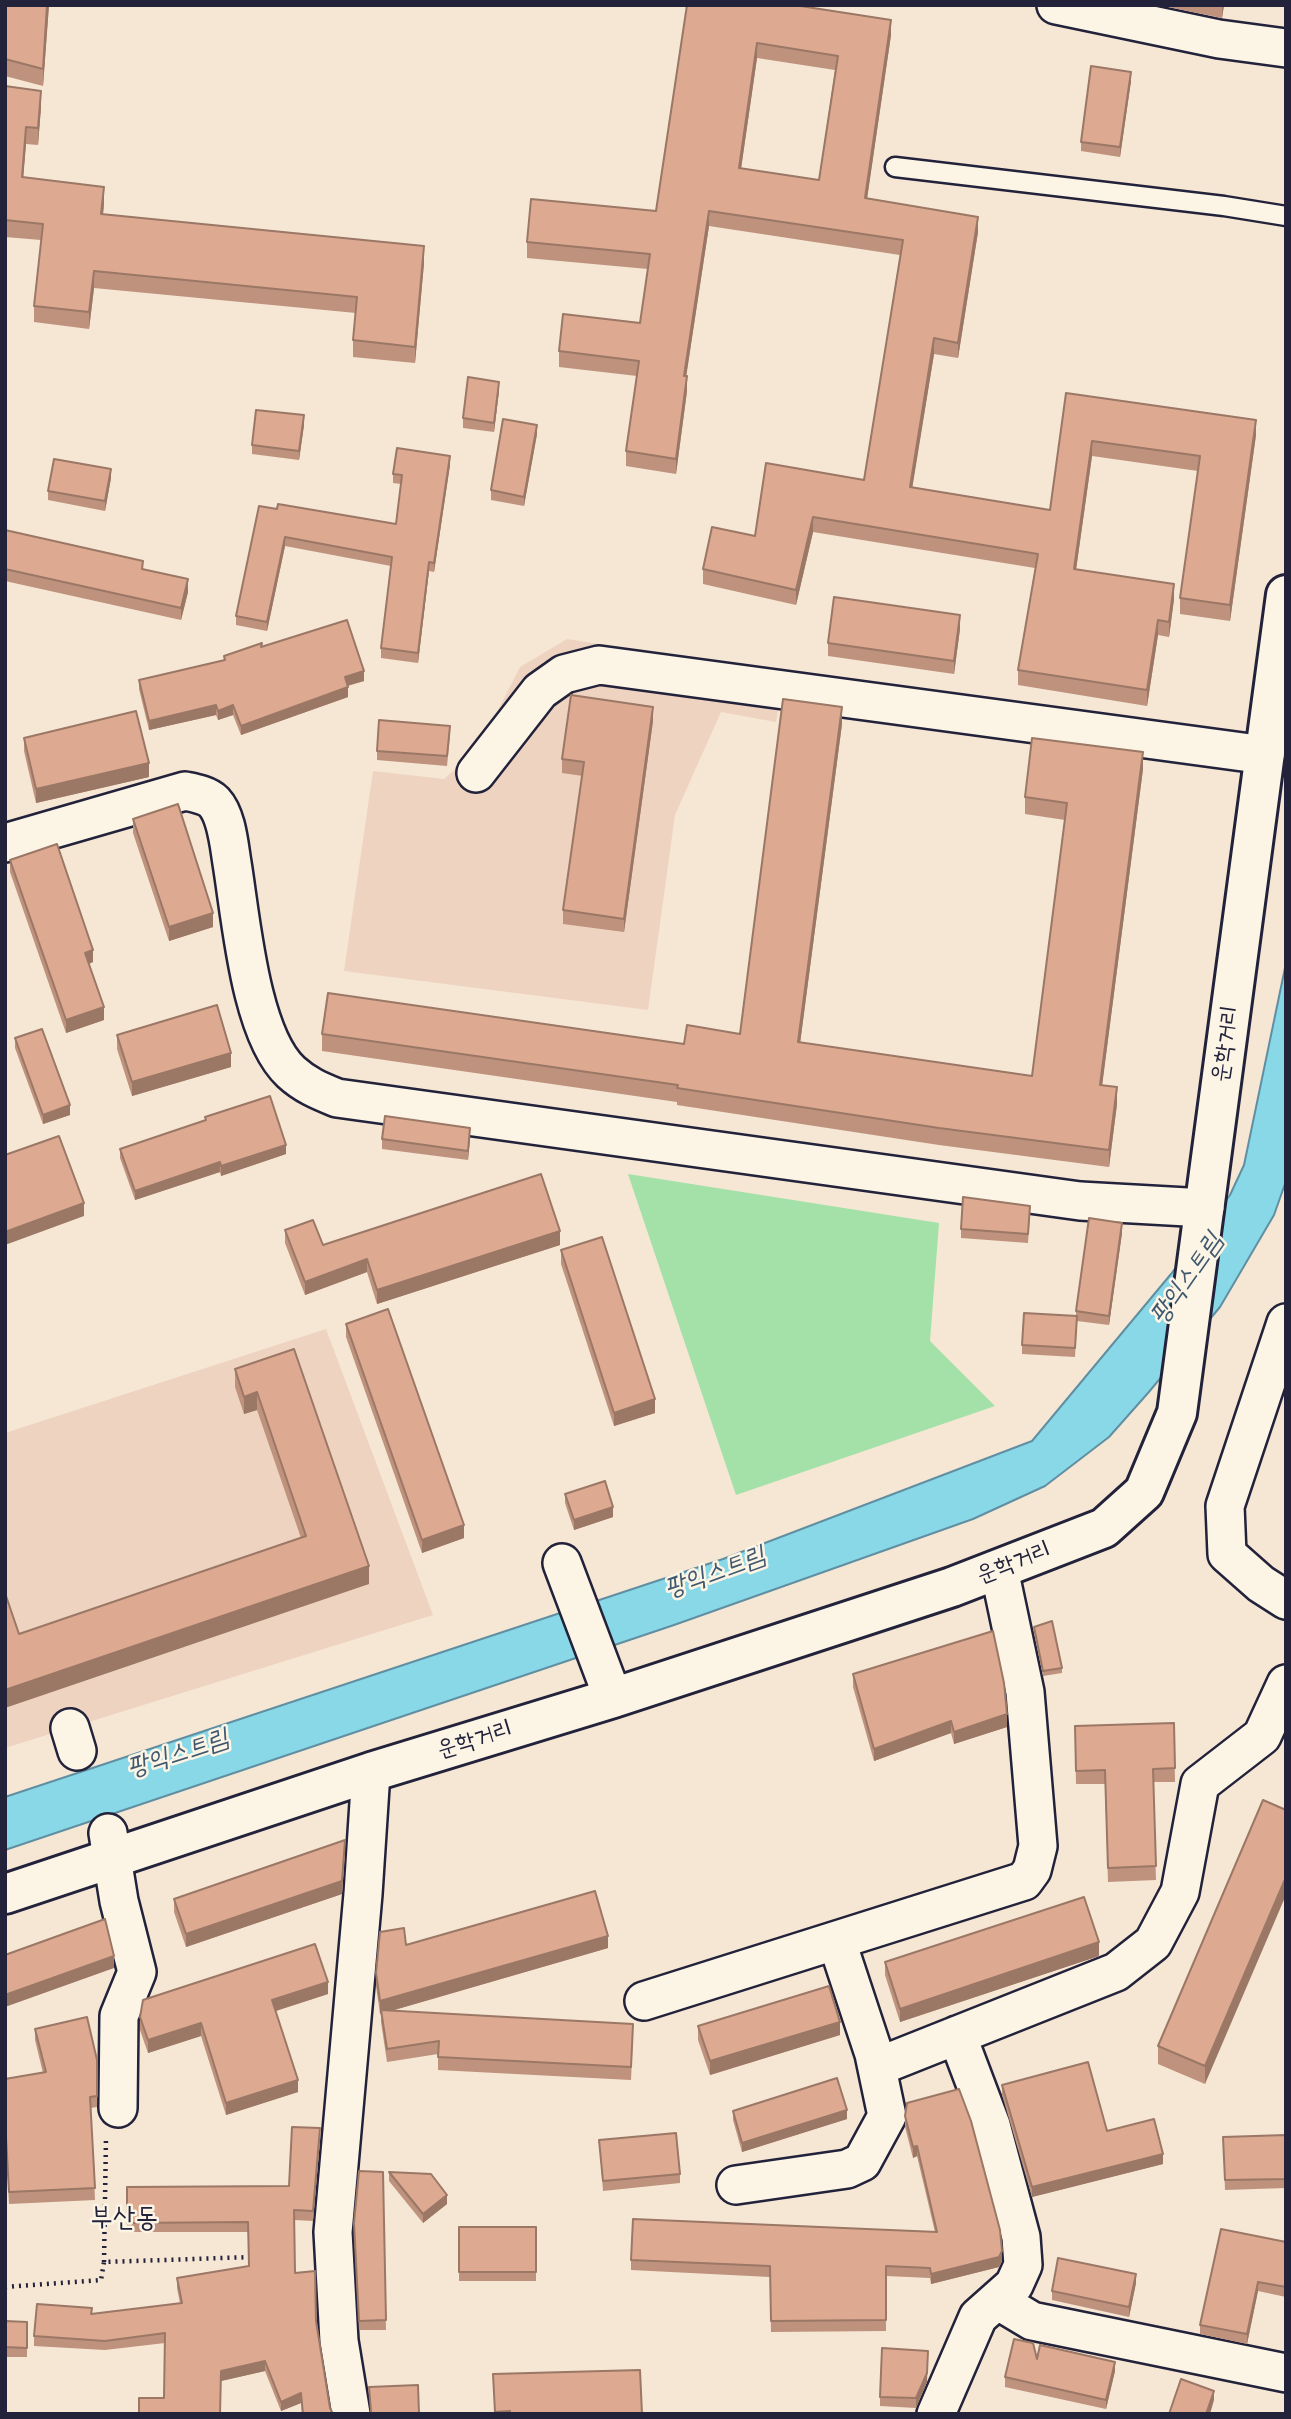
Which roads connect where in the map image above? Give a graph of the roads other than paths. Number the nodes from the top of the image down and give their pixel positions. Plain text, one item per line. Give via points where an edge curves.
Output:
1 (1056, 5) edge
2 (1286, 48) edge
3 (895, 167) dead end
4 (1286, 216) edge
5 (1286, 595) edge
6 (1265, 755) junction
7 (476, 773) dead end
8 (5, 843) edge
9 (1203, 1218) junction
10 (1286, 1323) edge
11 (999, 1569) junction
12 (566, 1575) dead end
13 (1286, 1600) edge
14 (607, 1683) junction
15 (1286, 1684) edge
16 (371, 1772) junction
17 (110, 1846) junction
18 (5, 1894) edge
19 (837, 1942) junction
20 (644, 2001) dead end
21 (957, 2035) junction
22 (877, 2067) junction
23 (118, 2108) road end
24 (736, 2185) dead end
25 (997, 2300) junction
26 (1286, 2374) edge
27 (351, 2414) edge
28 (936, 2414) edge

1 - 2 street
3 - 4 lane
5 - 6 main road, 운학거리
6 - 7 street via 599,665 564,674 540,691
6 - 9 main road, 운학거리
8 - 9 street via 185,791 213,801 230,848 253,989 266,1034 289,1070 309,1087 337,1098
9 - 11 main road, 운학거리 via 1177,1413 1144,1492 1104,1528
10 - 13 street via 1225,1506 1227,1554
11 - 14 main road, 운학거리 via 952,1587
11 - 19 street via 1025,1692 1038,1846 1032,1870 1024,1881
12 - 14 street
14 - 16 main road, 운학거리
15 - 21 street via 1262,1736 1200,1784 1180,1892 1153,1944 1116,1972
16 - 17 main road, 운학거리
16 - 27 street via 333,2232 339,2341
17 - 18 main road, 운학거리
17 - 23 street via 137,1972 119,2016
19 - 20 street
19 - 22 street
21 - 22 street
21 - 25 street via 991,2125 1021,2237 1023,2265 1014,2285
22 - 24 street via 887,2116 862,2162 847,2169
25 - 26 street via 1032,2321
25 - 28 street via 978,2316

